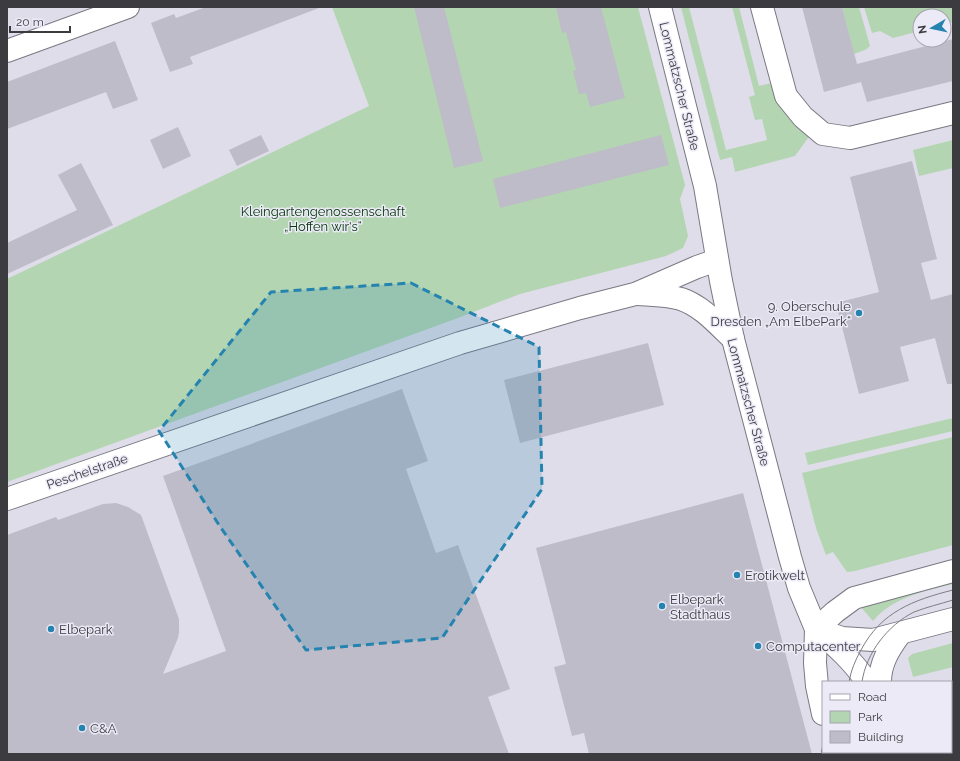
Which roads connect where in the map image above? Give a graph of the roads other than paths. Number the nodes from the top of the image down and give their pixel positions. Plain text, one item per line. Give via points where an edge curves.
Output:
1 (128, 7) edge
2 (660, 7) edge
3 (762, 7) edge
4 (7, 51) edge
5 (953, 113) edge
6 (717, 260) junction
7 (635, 294) junction
8 (733, 339) junction
9 (7, 499) edge
10 (953, 571) edge
11 (953, 619) edge
12 (816, 629) junction
13 (900, 634) junction
14 (865, 681) edge
15 (880, 681) edge
16 (822, 709) edge

1 - 4 street
2 - 6 street, Lommatzscher Straße via 705,186
3 - 5 street via 786,96 803,118 823,134 850,138
6 - 7 street
6 - 8 street, Lommatzscher Straße
7 - 8 street via 663,295 692,304
7 - 9 street, Peschelstraße via 460,343
8 - 12 street, Lommatzscher Straße via 790,558
10 - 12 street via 854,598
11 - 13 street
12 - 13 street via 842,638 866,641
12 - 14 street, Lommatzscher Straße via 836,646
12 - 16 street, Lommatzscher Straße via 817,686
13 - 15 street via 883,662

